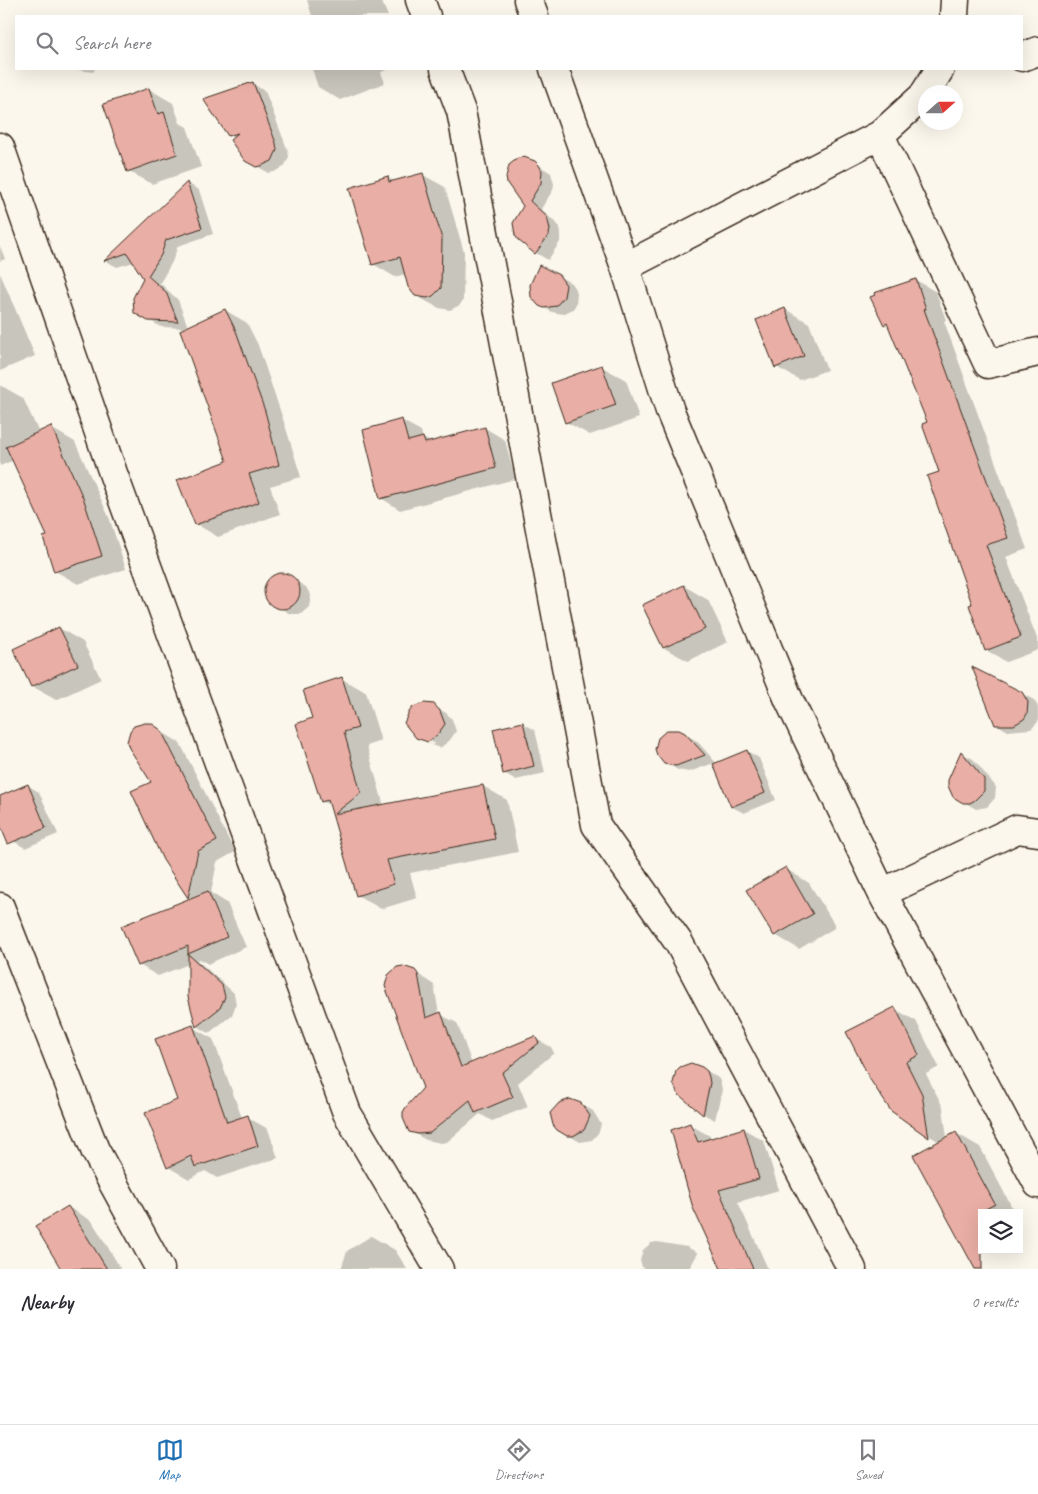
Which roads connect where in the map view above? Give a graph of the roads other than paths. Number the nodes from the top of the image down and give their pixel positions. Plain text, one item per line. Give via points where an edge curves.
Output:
1 (420, 0) edge
2 (528, 0) edge
3 (955, 0) edge
4 (426, 15) edge
5 (534, 15) edge
6 (954, 15) edge
7 (1038, 51) edge
8 (1023, 57) edge
9 (445, 70) edge
10 (554, 70) edge
11 (939, 70) edge
12 (880, 135) junction
13 (0, 147) edge
14 (625, 267) junction
15 (1038, 352) edge
16 (1038, 832) edge
17 (882, 892) junction
18 (0, 907) edge
19 (1038, 1184) edge
20 (160, 1269) edge
21 (439, 1269) edge
22 (852, 1269) edge

1 - 4 street
2 - 5 street
3 - 6 street
7 - 8 street
9 - 22 street via 461,111 596,825 679,943
10 - 14 street
11 - 12 street via 923,96
12 - 14 street
12 - 15 street via 988,364
13 - 21 street via 114,476 347,1113
14 - 17 street via 670,411 788,700
16 - 17 street via 1017,829
17 - 19 street
18 - 20 street via 95,1150

